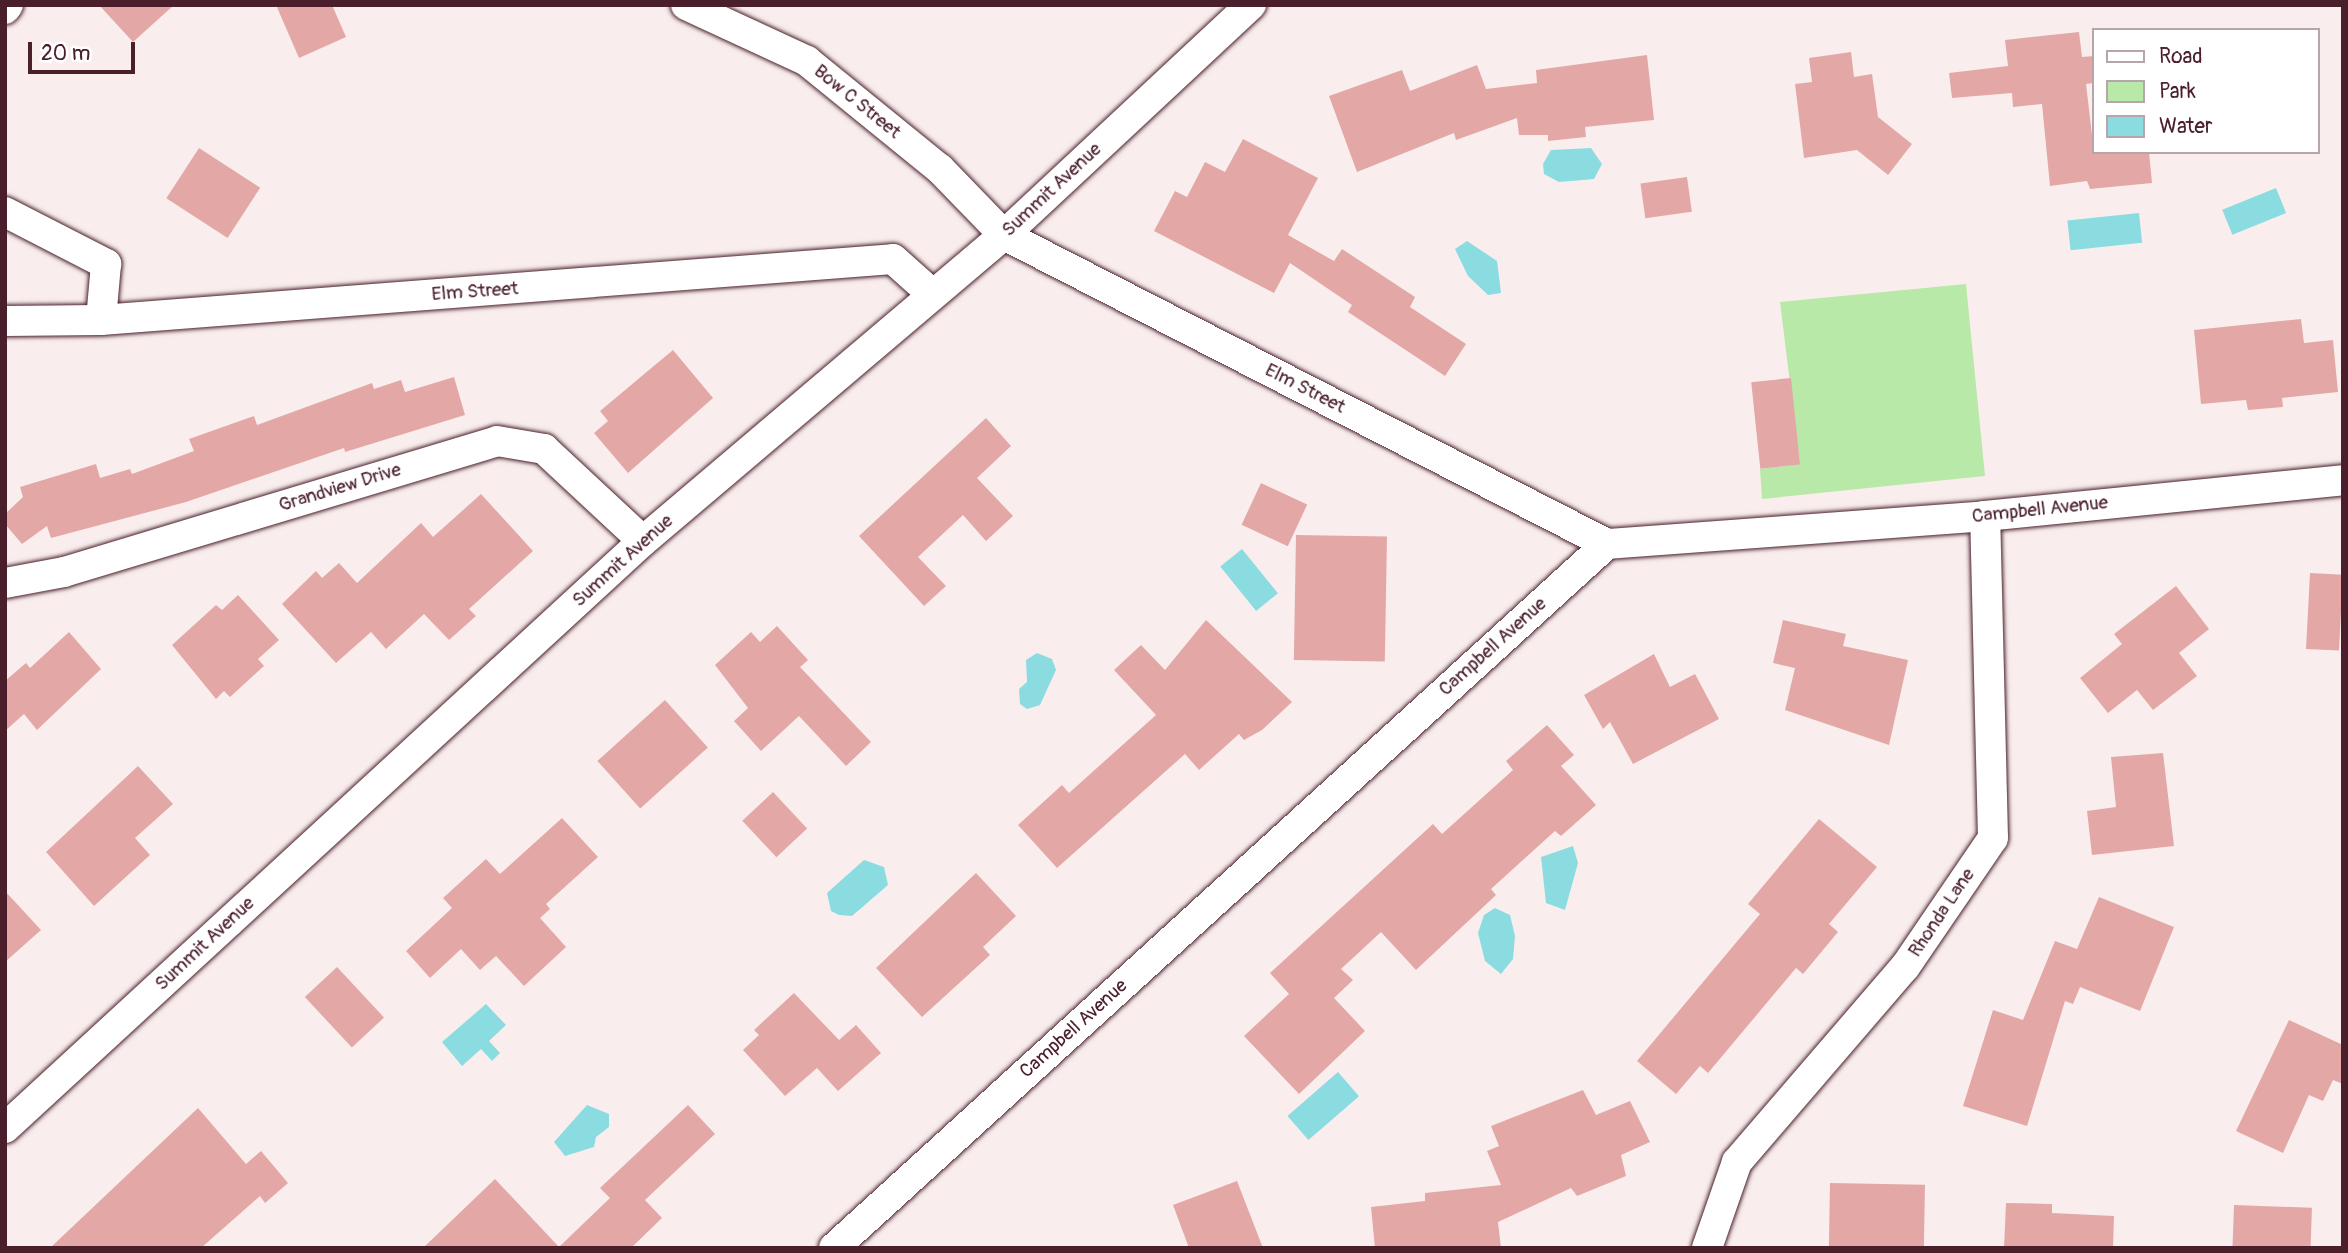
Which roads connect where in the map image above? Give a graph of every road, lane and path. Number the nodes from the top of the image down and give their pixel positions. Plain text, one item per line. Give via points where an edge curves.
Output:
1 (686, 5) edge
2 (1251, 5) edge
3 (5, 212) edge
4 (1004, 235) junction
5 (931, 293) junction
6 (101, 320) junction
7 (5, 321) edge
8 (2343, 480) edge
9 (1984, 516) junction
10 (643, 541) junction
11 (1607, 544) junction
12 (5, 583) edge
13 (5, 1128) edge
14 (834, 1248) edge
15 (1707, 1248) edge

1 - 4 street, Bow C Street via 807,61 940,169
2 - 4 street, Summit Avenue
3 - 6 street via 106,264
4 - 5 street, Summit Avenue
4 - 11 street, Elm Street
5 - 6 street, Elm Street via 893,259
5 - 10 street, Summit Avenue
6 - 7 street, Elm Street
8 - 9 street, Campbell Avenue
9 - 11 street, Campbell Avenue
9 - 15 street, Rhonda Lane via 1993,838 1905,967 1737,1162
10 - 12 street, Grandview Drive via 544,449 497,441 64,572
10 - 13 street, Summit Avenue
11 - 14 street, Campbell Avenue

